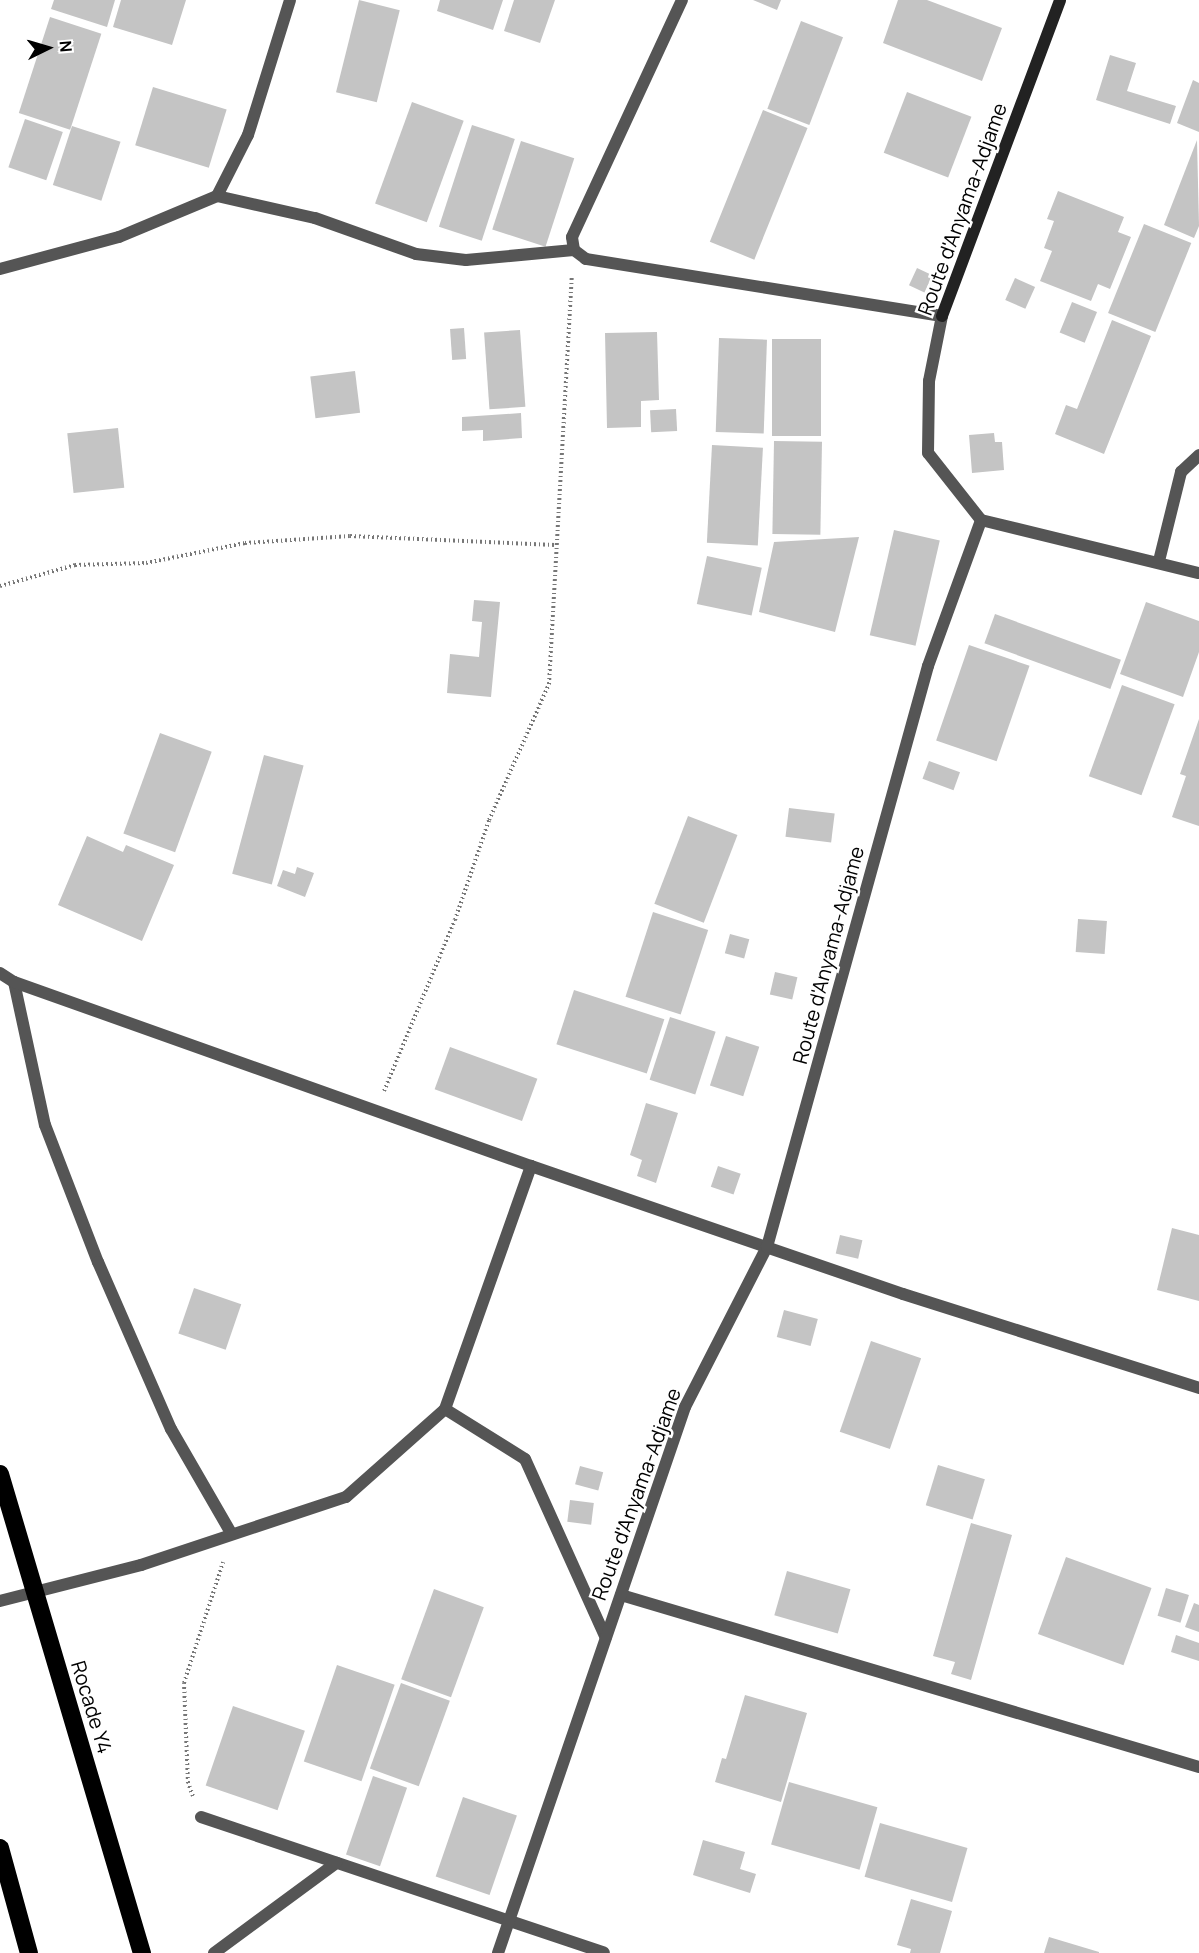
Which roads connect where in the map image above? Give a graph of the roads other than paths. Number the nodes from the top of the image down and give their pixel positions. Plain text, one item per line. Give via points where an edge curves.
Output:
1 (290, 0) edge
2 (682, 0) edge
3 (1060, 0) edge
4 (217, 196) junction
5 (574, 250) junction
6 (0, 269) edge
7 (942, 316) junction
8 (1199, 455) edge
9 (981, 519) junction
10 (1159, 561) junction
11 (1199, 573) edge
12 (0, 973) edge
13 (14, 982) junction
14 (531, 1166) junction
15 (767, 1246) junction
16 (1199, 1388) edge
17 (445, 1409) junction
18 (0, 1474) edge
19 (231, 1533) junction
20 (621, 1595) junction
21 (0, 1601) edge
22 (606, 1638) junction
23 (1199, 1767) edge
24 (201, 1817) road end
25 (0, 1848) edge
26 (336, 1863) junction
27 (508, 1922) junction
28 (28, 1953) edge
29 (142, 1953) edge
30 (214, 1953) edge
31 (498, 1953) edge
32 (604, 1953) edge

1 - 4 street via 248,135
2 - 5 street via 572,237
3 - 7 street, Route d'Anyama-Adjame
4 - 5 street via 315,218 416,254 466,260
4 - 6 street via 119,237
5 - 7 street via 586,260
7 - 9 street, Route d'Anyama-Adjame via 929,381 928,453
8 - 10 street via 1181,472
9 - 10 street
9 - 15 street, Route d'Anyama-Adjame via 928,666
10 - 11 street
12 - 13 street
13 - 14 street via 377,1108
13 - 19 street via 45,1125 98,1262 171,1429
14 - 15 street
14 - 17 street
15 - 16 street
15 - 20 street, Route d'Anyama-Adjame via 685,1407
17 - 19 street via 346,1497
17 - 22 street via 525,1459
18 - 29 highway, Rocade Y4
19 - 21 street via 141,1565
20 - 22 street, Route d'Anyama-Adjame
20 - 23 street
22 - 27 street, Route d'Anyama-Adjame
24 - 26 street
25 - 28 highway
26 - 27 street
26 - 30 street
27 - 31 street, Route d'Anyama-Adjame
27 - 32 street

